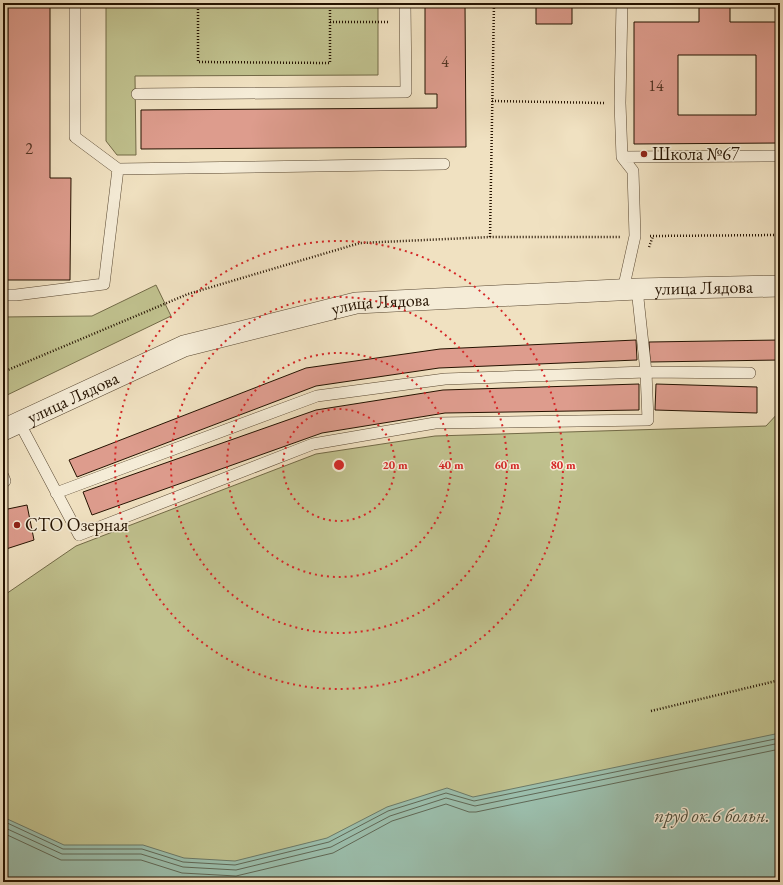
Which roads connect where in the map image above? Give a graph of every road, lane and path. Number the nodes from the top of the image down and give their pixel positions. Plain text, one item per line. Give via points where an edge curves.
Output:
1 (75, 3) edge
2 (198, 3) edge
3 (330, 3) edge
4 (405, 3) edge
5 (494, 3) edge
6 (622, 3) edge
7 (330, 22) junction
8 (405, 23) junction
9 (137, 94) dead end
10 (492, 101) junction
11 (620, 103) junction
12 (780, 156) edge
13 (622, 157) junction
14 (444, 164) dead end
15 (118, 169) junction
16 (780, 235) edge
17 (635, 236) junction
18 (490, 237) junction
19 (780, 286) edge
20 (630, 289) junction
21 (3, 295) edge
22 (3, 372) edge
23 (646, 372) junction
24 (750, 372) dead end
25 (11, 426) edge
26 (3, 476) edge
27 (3, 483) edge
28 (56, 493) junction
29 (780, 680) edge
30 (651, 711) dead end

1 - 15 lane via 75,137
2 - 7 path via 198,62 330,63
3 - 7 path
4 - 8 lane
5 - 10 path
6 - 11 lane
7 - 8 path
8 - 9 lane via 406,92
10 - 11 path
10 - 18 path
11 - 13 lane
12 - 13 lane
13 - 17 lane via 633,171
14 - 15 lane
15 - 21 lane via 104,284
16 - 17 path
17 - 18 path
17 - 20 lane
18 - 22 path via 360,243 188,294
19 - 20 street, улица Лядова
20 - 23 lane
20 - 25 street, улица Лядова via 356,303 184,346
23 - 24 lane
23 - 28 lane via 445,379 317,396
23 - 28 lane via 648,420 435,422 313,444 79,535
25 - 28 lane
26 - 27 lane
29 - 30 path

